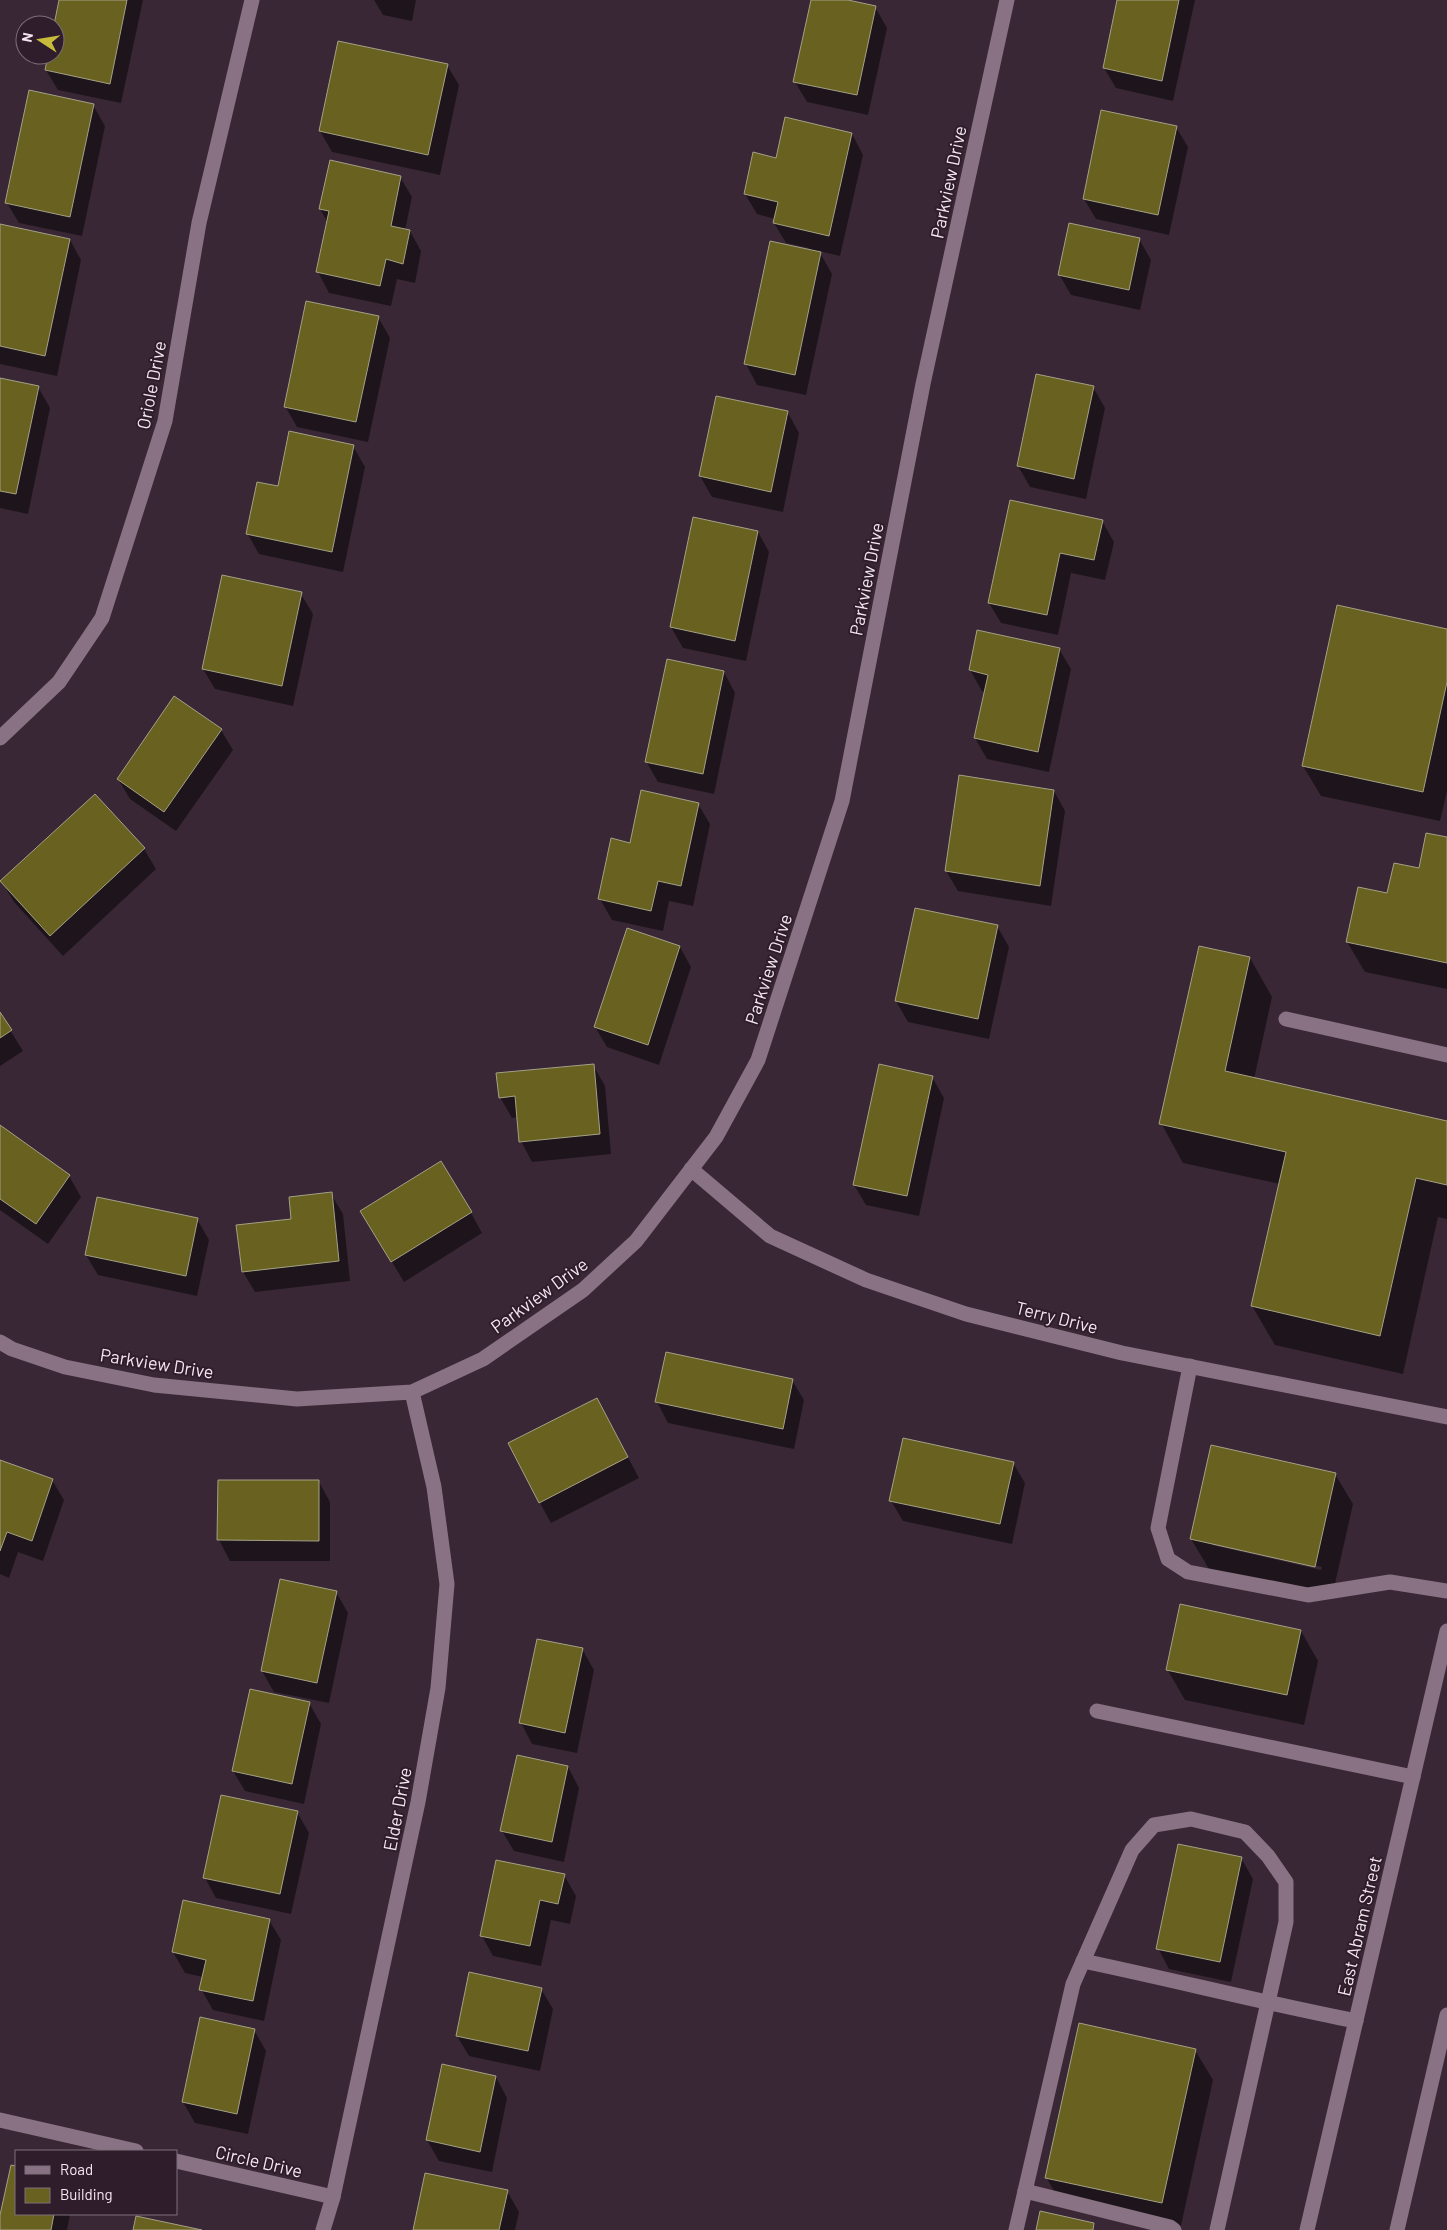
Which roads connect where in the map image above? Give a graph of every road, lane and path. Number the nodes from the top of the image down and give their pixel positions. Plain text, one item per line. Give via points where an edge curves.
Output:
1 (252, 0) edge
2 (1008, 0) edge
3 (0, 738) edge
4 (1286, 1019) dead end
5 (1447, 1055) edge
6 (691, 1169) junction
7 (0, 1342) edge
8 (1190, 1366) junction
9 (412, 1392) junction
10 (1447, 1417) edge
11 (1447, 1591) edge
12 (1447, 1631) edge
13 (1097, 1711) dead end
14 (1413, 1777) junction
15 (1083, 1961) junction
16 (1268, 2004) junction
17 (1447, 2015) edge
18 (1356, 2021) junction
19 (0, 2120) edge
20 (132, 2150) edge
21 (178, 2161) edge
22 (1025, 2191) junction
23 (333, 2197) junction
24 (323, 2230) edge
25 (1016, 2230) edge
26 (1174, 2230) edge
27 (1217, 2230) edge
28 (1307, 2230) edge
29 (1397, 2230) edge

1 - 3 street, Oriole Drive via 199,223 165,421 102,618 59,682
2 - 6 street, Parkview Drive via 923,384 842,800 758,1060 716,1137
4 - 5 street
6 - 8 street, Terry Drive via 770,1236 866,1280 966,1314
6 - 9 street, Parkview Drive via 636,1241 583,1290 483,1359
7 - 9 street, Parkview Drive via 65,1367 154,1386 297,1398
8 - 10 street, Terry Drive
8 - 11 street via 1158,1528 1168,1559 1188,1572 1308,1596 1390,1582
9 - 23 street, Elder Drive via 434,1487 448,1584 438,1688 418,1802
12 - 14 street, East Abram Street
13 - 14 street
14 - 18 street, East Abram Street
15 - 16 street via 1192,1983
15 - 16 street via 1132,1850 1154,1825 1191,1818 1245,1832 1268,1856 1286,1882 1286,1922
15 - 22 street via 1072,1984
16 - 18 street
16 - 27 street
17 - 29 street
18 - 28 street, East Abram Street
19 - 20 street
21 - 23 street, Circle Drive
22 - 25 street
22 - 26 street
23 - 24 street, Elder Drive

